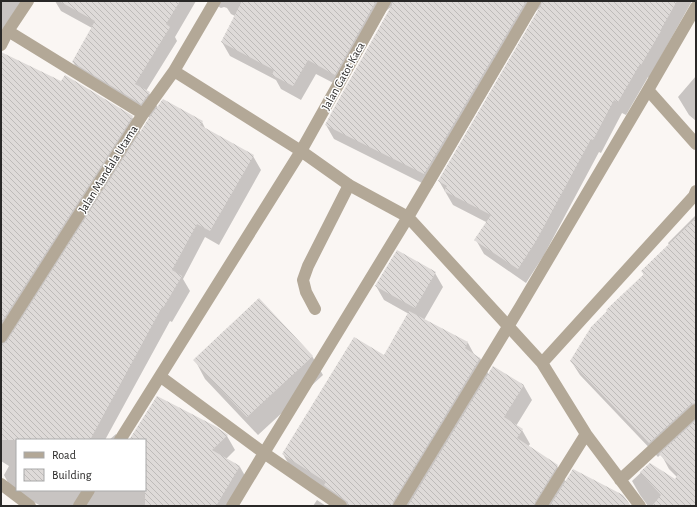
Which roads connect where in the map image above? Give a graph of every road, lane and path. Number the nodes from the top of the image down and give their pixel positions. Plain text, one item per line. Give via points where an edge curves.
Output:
1 (28, 1) edge
2 (215, 1) edge
3 (385, 1) edge
4 (535, 1) edge
5 (696, 7) edge
6 (8, 31) junction
7 (1, 45) edge
8 (174, 71) junction
9 (648, 90) junction
10 (143, 114) junction
11 (696, 144) edge
12 (301, 151) junction
13 (349, 185) junction
14 (696, 190) edge
15 (408, 217) junction
16 (315, 309) dead end
17 (508, 326) junction
18 (1, 337) edge
19 (542, 363) junction
20 (161, 377) junction
21 (696, 410) edge
22 (586, 434) junction
23 (121, 439) edge
24 (264, 453) junction
25 (620, 480) junction
26 (1, 484) edge
27 (88, 491) edge
28 (30, 506) edge
29 (79, 506) edge
30 (232, 506) edge
31 (341, 506) edge
32 (399, 506) edge
33 (541, 506) edge
34 (640, 506) edge

1 - 6 street
2 - 8 street, Jalan Mandala Utama
3 - 12 street, Jalan Gatot Kaca
4 - 15 street
5 - 9 street
6 - 7 street
6 - 10 street
8 - 10 street, Jalan Mandala Utama
8 - 12 street
9 - 11 street
9 - 17 street
10 - 18 street, Jalan Mandala Utama
12 - 13 street
12 - 20 street, Jalan Gatot Kaca
13 - 15 street
13 - 16 street via 303,280
14 - 19 street via 694,196
15 - 17 street
15 - 24 street
17 - 19 street
17 - 32 street
19 - 22 street
20 - 23 street, Jalan Gatot Kaca
20 - 24 street
21 - 25 street
22 - 25 street
22 - 33 street
24 - 30 street
24 - 31 street
25 - 34 street
26 - 28 street
27 - 29 street

